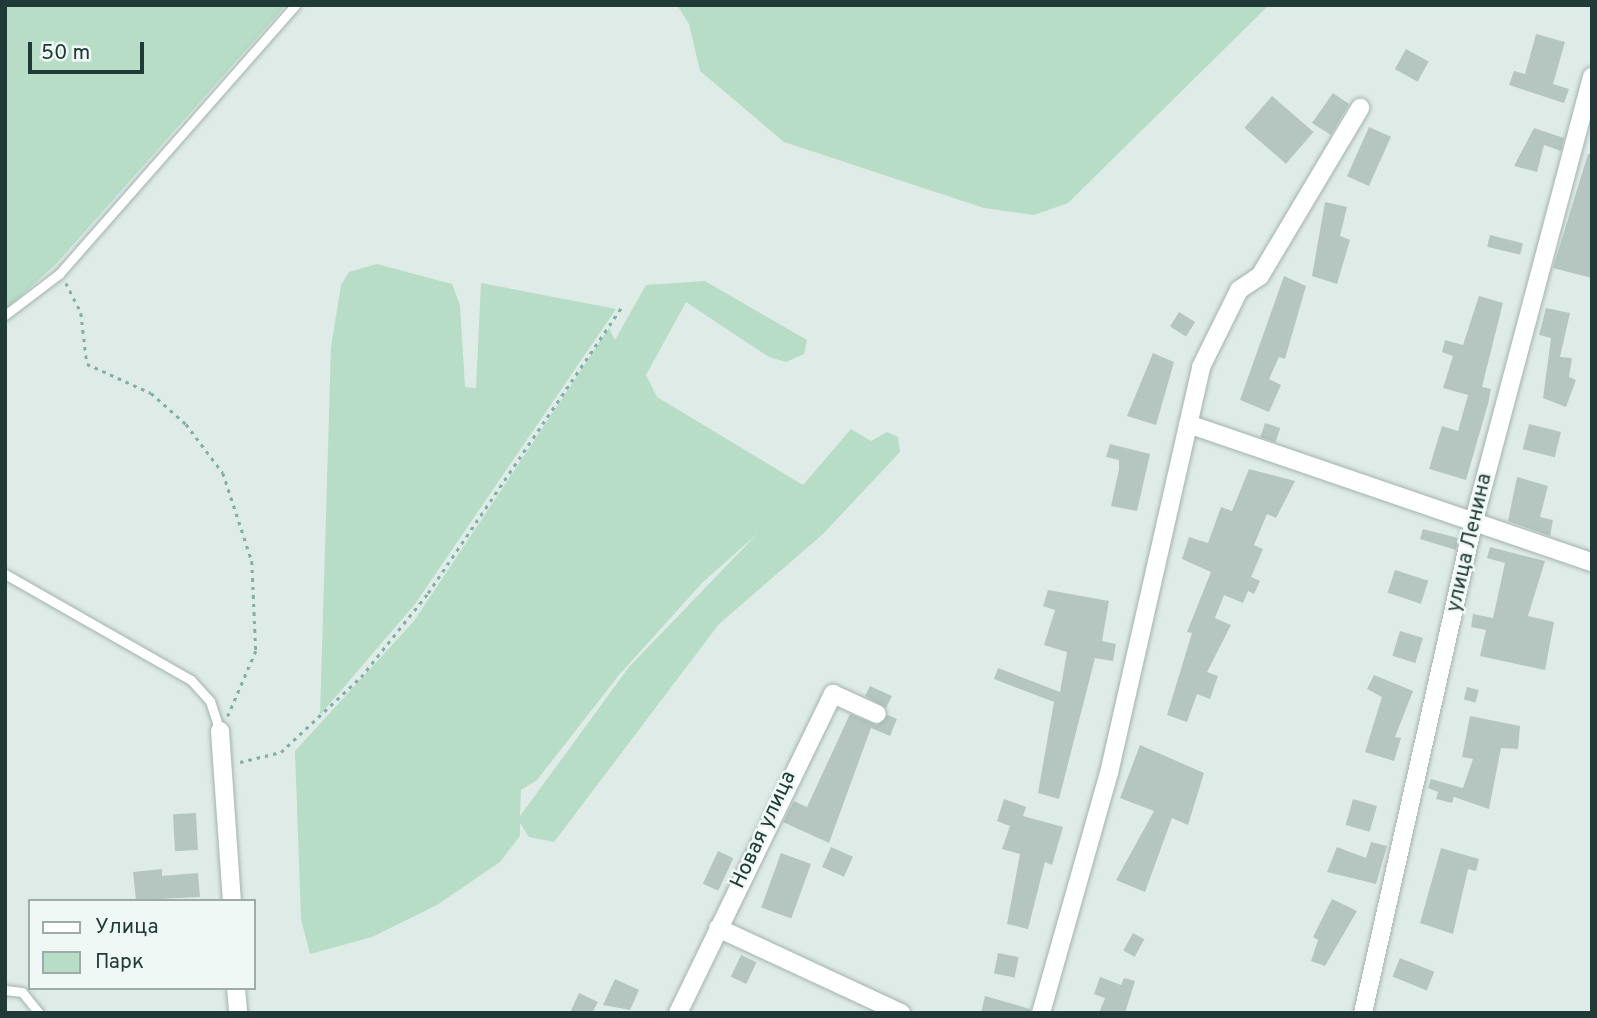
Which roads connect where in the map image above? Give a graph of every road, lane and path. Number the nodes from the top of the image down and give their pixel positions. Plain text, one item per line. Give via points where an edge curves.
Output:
1 (295, 5) edge
2 (1592, 78) edge
3 (1360, 108) dead end
4 (59, 274) junction
5 (622, 307) dead end
6 (5, 315) edge
7 (1188, 424) junction
8 (1473, 523) junction
9 (1592, 562) edge
10 (5, 574) edge
11 (877, 715) dead end
12 (220, 731) junction
13 (222, 762) junction
14 (232, 899) edge
15 (718, 928) junction
16 (5, 990) edge
17 (236, 990) edge
18 (39, 1013) edge
19 (238, 1013) edge
20 (678, 1013) edge
21 (901, 1013) edge
22 (1041, 1013) edge
23 (1363, 1013) edge

1 - 4 lane
2 - 8 street, улица Ленина
3 - 7 street via 1260,276 1240,290 1201,367
4 - 6 lane
4 - 12 path via 81,313 87,364 151,393 186,424 223,473 252,561 256,651
5 - 13 path via 428,593 361,677 281,752
7 - 8 street
7 - 22 street via 1109,773
8 - 9 street
8 - 23 street, улица Ленина
10 - 12 lane via 191,680 209,701
11 - 15 street, Новая улица via 833,694
12 - 13 street
13 - 14 street
15 - 20 street, Новая улица
15 - 21 street
16 - 18 lane via 23,992
17 - 19 street

